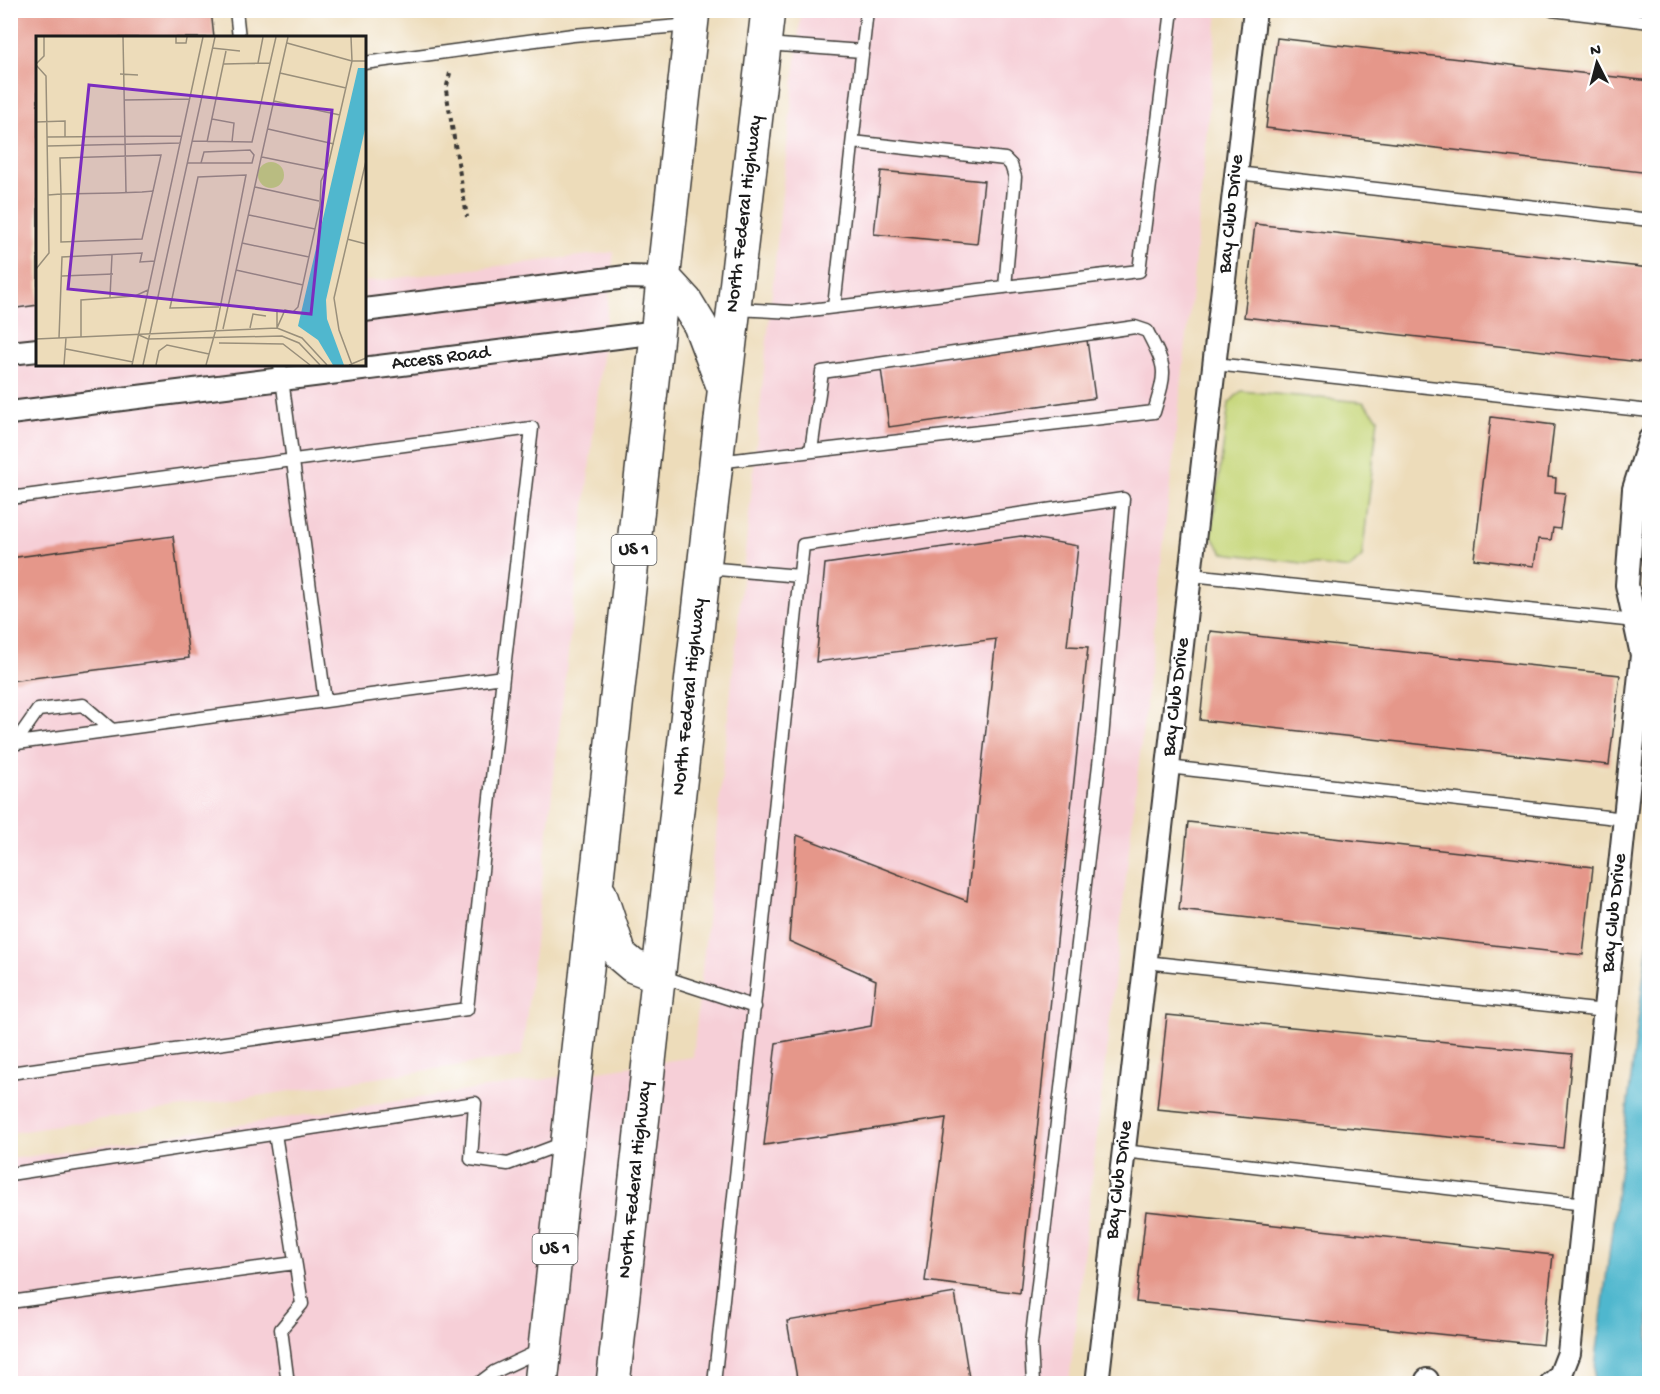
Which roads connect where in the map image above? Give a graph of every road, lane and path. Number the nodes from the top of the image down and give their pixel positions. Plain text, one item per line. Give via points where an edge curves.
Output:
1 (236, 10) edge
2 (768, 10) edge
3 (867, 10) edge
4 (1172, 10) edge
5 (1255, 10) edge
6 (1552, 10) edge
7 (693, 18) edge
8 (1650, 22) edge
9 (239, 36) edge
10 (764, 44) junction
11 (862, 51) junction
12 (366, 63) edge
13 (450, 72) dead end
14 (853, 142) junction
15 (1237, 173) junction
16 (467, 217) dead end
17 (1650, 220) edge
18 (670, 224) junction
19 (664, 278) junction
20 (1005, 287) junction
21 (834, 307) junction
22 (734, 309) junction
23 (366, 310) edge
24 (658, 332) junction
25 (36, 350) edge
26 (10, 353) edge
27 (366, 363) edge
28 (1215, 364) junction
29 (338, 366) edge
30 (281, 372) edge
31 (725, 390) junction
32 (1650, 411) edge
33 (10, 413) edge
34 (1650, 439) edge
35 (811, 451) junction
36 (293, 459) junction
37 (716, 462) junction
38 (10, 498) edge
39 (704, 568) junction
40 (1191, 575) junction
41 (800, 576) junction
42 (1635, 621) junction
43 (503, 676) junction
44 (325, 701) junction
45 (112, 730) junction
46 (13, 744) edge
47 (1168, 766) junction
48 (1625, 819) junction
49 (597, 884) junction
50 (1145, 962) junction
51 (658, 976) junction
52 (755, 1007) junction
53 (1605, 1011) junction
54 (10, 1073) edge
55 (275, 1134) junction
56 (567, 1142) junction
57 (1123, 1151) junction
58 (10, 1174) edge
59 (1585, 1204) junction
60 (295, 1263) junction
61 (10, 1302) edge
62 (544, 1348) junction
63 (288, 1383) edge
64 (478, 1383) edge
65 (541, 1383) edge
66 (613, 1383) edge
67 (714, 1383) edge
68 (1033, 1383) edge
69 (1097, 1383) edge
70 (1551, 1383) edge

1 - 9 lane
2 - 10 main road, North Federal Highway
3 - 11 lane
4 - 20 lane via 1138,272
5 - 15 street, Bay Club Drive
6 - 8 lane
7 - 12 lane
7 - 18 main road, US 1
10 - 11 lane
10 - 22 main road, North Federal Highway
11 - 14 lane
13 - 16 path via 446,90
14 - 20 lane via 1005,159 1015,177
14 - 21 lane
15 - 17 lane
15 - 28 street, Bay Club Drive
18 - 19 main road, US 1
18 - 22 main road via 682,267 693,285 705,298
19 - 23 street via 626,277
19 - 24 main road, US 1
19 - 31 main road via 700,325
20 - 21 lane
21 - 22 lane via 794,312
22 - 31 main road, North Federal Highway
24 - 27 street, Access Road
24 - 49 main road, US 1
25 - 26 street
28 - 32 lane
28 - 40 street, Bay Club Drive
29 - 30 street, Access Road
30 - 33 street, Access Road
30 - 36 lane
31 - 37 main road, North Federal Highway
34 - 42 street, Bay Club Drive via 1634,489 1627,585
35 - 35 lane via 822,372 1135,327 1147,331 1163,361 1164,379 1154,412
35 - 37 lane
36 - 38 lane
36 - 43 lane via 532,428
36 - 44 lane
37 - 39 main road, North Federal Highway
39 - 41 lane
39 - 51 main road, North Federal Highway
40 - 42 lane
40 - 47 street, Bay Club Drive
41 - 52 lane
41 - 68 lane via 803,545 1123,499 1102,739 1031,1344
42 - 48 street, Bay Club Drive via 1642,655
43 - 44 lane
43 - 54 lane via 467,1009
44 - 45 lane
45 - 46 lane
45 - 46 lane via 83,705 38,710
47 - 48 lane
47 - 50 street, Bay Club Drive
48 - 53 street, Bay Club Drive
49 - 51 main road via 620,955 633,966
49 - 56 main road, US 1
50 - 53 lane
50 - 57 street, Bay Club Drive
51 - 52 lane
51 - 66 main road, North Federal Highway
52 - 67 lane
53 - 59 street, Bay Club Drive
55 - 56 lane via 475,1103 471,1159 508,1164
55 - 58 lane
55 - 60 lane
56 - 62 main road, US 1
57 - 59 lane
57 - 69 street, Bay Club Drive
59 - 70 street, Bay Club Drive via 1569,1353 1560,1376
60 - 61 lane
60 - 63 lane via 302,1304 281,1329
62 - 64 lane
62 - 65 main road, US 1

